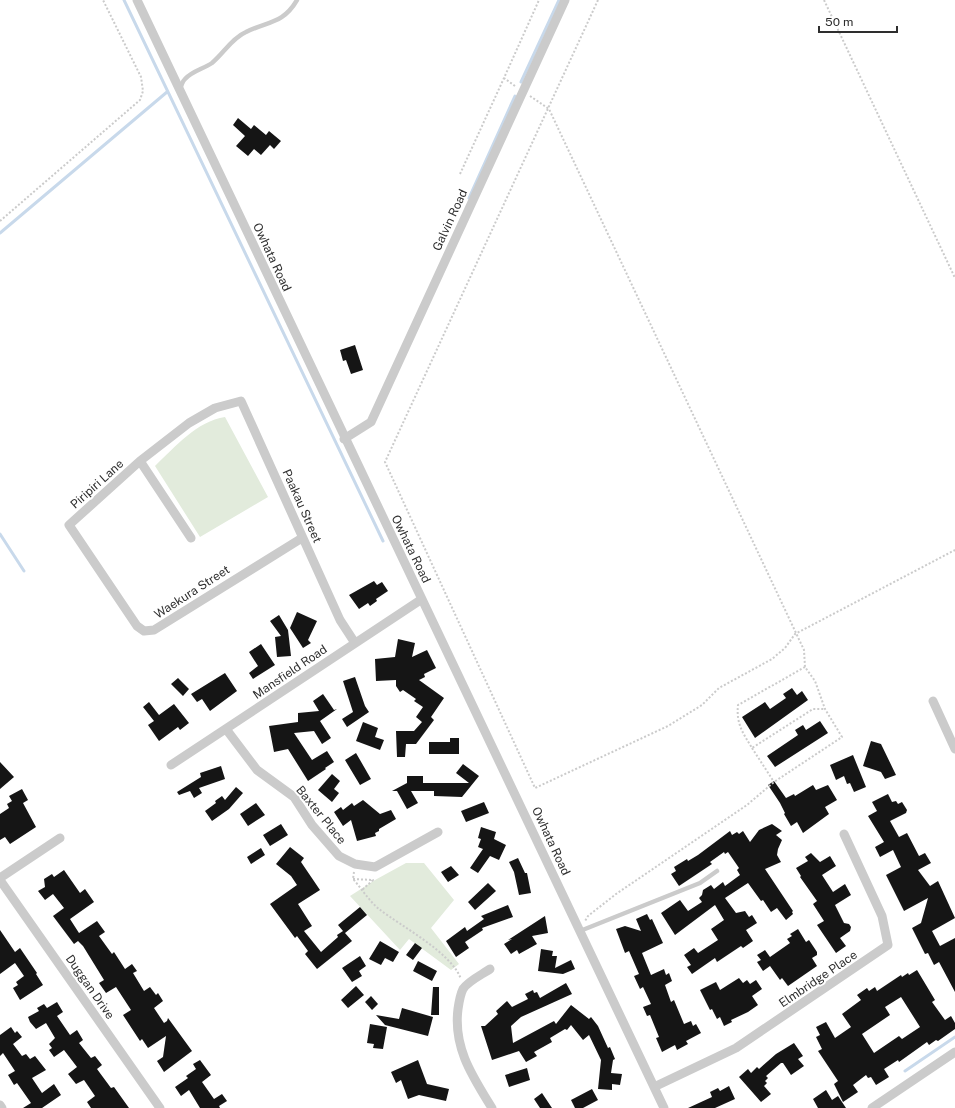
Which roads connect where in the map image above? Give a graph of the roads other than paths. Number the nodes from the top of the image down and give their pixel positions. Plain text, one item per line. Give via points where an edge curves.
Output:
1 (137, 0) edge
2 (297, 0) edge
3 (565, 0) edge
4 (180, 90) junction
5 (241, 401) joint
6 (344, 439) junction
7 (140, 461) junction
8 (69, 525) joint
9 (191, 538) dead end
10 (302, 538) junction
11 (422, 599) junction
12 (355, 643) junction
13 (933, 701) dead end
14 (226, 728) junction
15 (955, 749) edge
16 (171, 765) dead end
17 (438, 832) dead end
18 (844, 834) dead end
19 (60, 838) dead end
20 (717, 871) dead end
21 (0, 879) edge
22 (580, 931) junction
23 (490, 969) dead end
24 (955, 1052) edge
25 (654, 1086) junction
26 (160, 1108) edge
27 (492, 1108) edge
28 (664, 1108) edge
29 (872, 1108) edge

1 - 4 street, Owhata Road
2 - 4 lane via 291,11 280,20 236,38 211,63 185,79
3 - 6 street, Galvin Road via 371,422
4 - 6 street, Owhata Road
5 - 7 street, Piripiri Lane via 216,408 189,423
5 - 10 street, Paakau Street
6 - 11 street, Owhata Road
7 - 8 street, Piripiri Lane
7 - 9 street, Piripiri Lane
8 - 10 street, Waekura Street via 137,626 144,631 154,630
10 - 12 street, Paakau Street via 340,620
11 - 12 street, Mansfield Road
11 - 22 street, Owhata Road
12 - 14 street, Mansfield Road
13 - 15 street
14 - 16 street, Mansfield Road
14 - 17 street, Baxter Place via 257,770 294,797 312,824 339,856 355,864 375,867
18 - 25 street, Elmbridge Place via 882,916 888,945 736,1048
19 - 21 street, Duggan Drive
20 - 22 lane via 700,883
21 - 26 street, Duggan Drive
22 - 25 street, Owhata Road
23 - 27 street via 464,987 457,1018 459,1045 466,1064
24 - 29 street
25 - 28 street, Owhata Road

